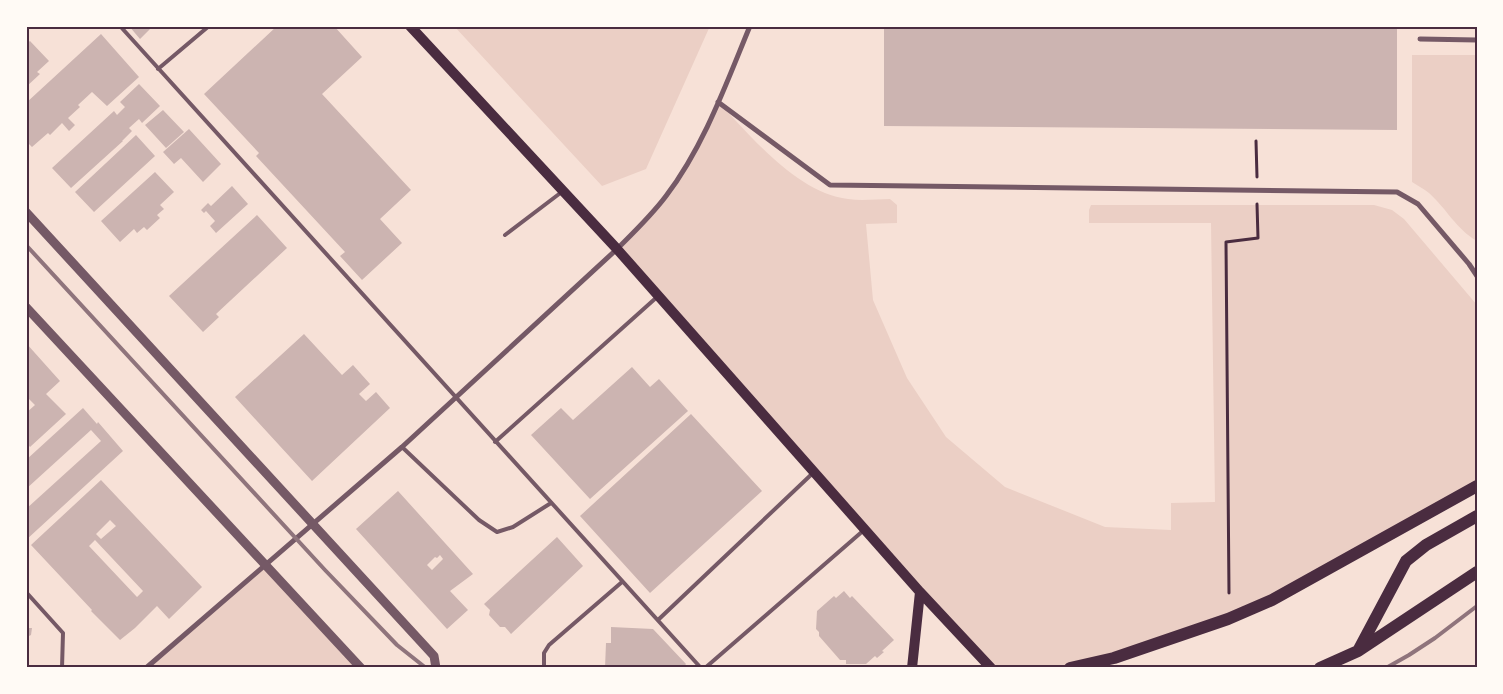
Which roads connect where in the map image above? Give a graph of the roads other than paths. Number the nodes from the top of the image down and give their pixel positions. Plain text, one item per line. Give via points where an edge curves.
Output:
1 (120, 26) edge
2 (209, 26) edge
3 (410, 26) edge
4 (750, 26) edge
5 (1420, 40) dead end
6 (1477, 40) edge
7 (158, 68) junction
8 (718, 102) junction
9 (563, 191) junction
10 (26, 212) edge
11 (505, 234) dead end
12 (617, 249) junction
13 (1469, 264) junction
14 (1477, 266) edge
15 (1477, 276) edge
16 (658, 296) junction
17 (26, 307) edge
18 (455, 398) junction
19 (495, 442) junction
20 (402, 447) junction
21 (814, 472) junction
22 (1477, 486) edge
23 (551, 503) junction
24 (1477, 516) edge
25 (312, 523) junction
26 (865, 530) junction
27 (266, 565) junction
28 (1477, 572) edge
29 (622, 582) junction
30 (26, 592) edge
31 (920, 592) junction
32 (658, 620) junction
33 (1358, 650) junction
34 (62, 668) edge
35 (146, 668) edge
36 (361, 668) edge
37 (436, 668) edge
38 (544, 668) edge
39 (701, 668) edge
40 (705, 668) edge
41 (912, 668) edge
42 (991, 668) edge
43 (1070, 668) edge
44 (1320, 668) edge

1 - 7 lane
2 - 7 lane
3 - 9 main road
4 - 8 street
5 - 6 street
7 - 18 lane
8 - 12 street via 695,149 666,196
8 - 13 street via 830,185 1397,192 1418,204
9 - 11 lane
9 - 12 main road
10 - 25 street
12 - 16 main road
12 - 18 street
13 - 14 street
13 - 15 street
16 - 19 lane
16 - 21 main road
17 - 27 street
18 - 19 lane
18 - 20 street
19 - 23 lane
20 - 23 lane via 479,520 497,532 513,527
20 - 25 street
21 - 26 main road
21 - 32 lane
22 - 43 main road via 1263,604 1114,658
23 - 29 lane
24 - 33 main road via 1426,545 1406,561
25 - 27 street
25 - 37 street via 434,656
26 - 31 main road
26 - 40 lane
27 - 35 street
27 - 36 street
28 - 33 main road
29 - 32 lane
29 - 38 lane via 549,644 544,653
30 - 34 lane via 63,633
31 - 41 main road
31 - 42 main road
32 - 39 lane
33 - 44 main road

